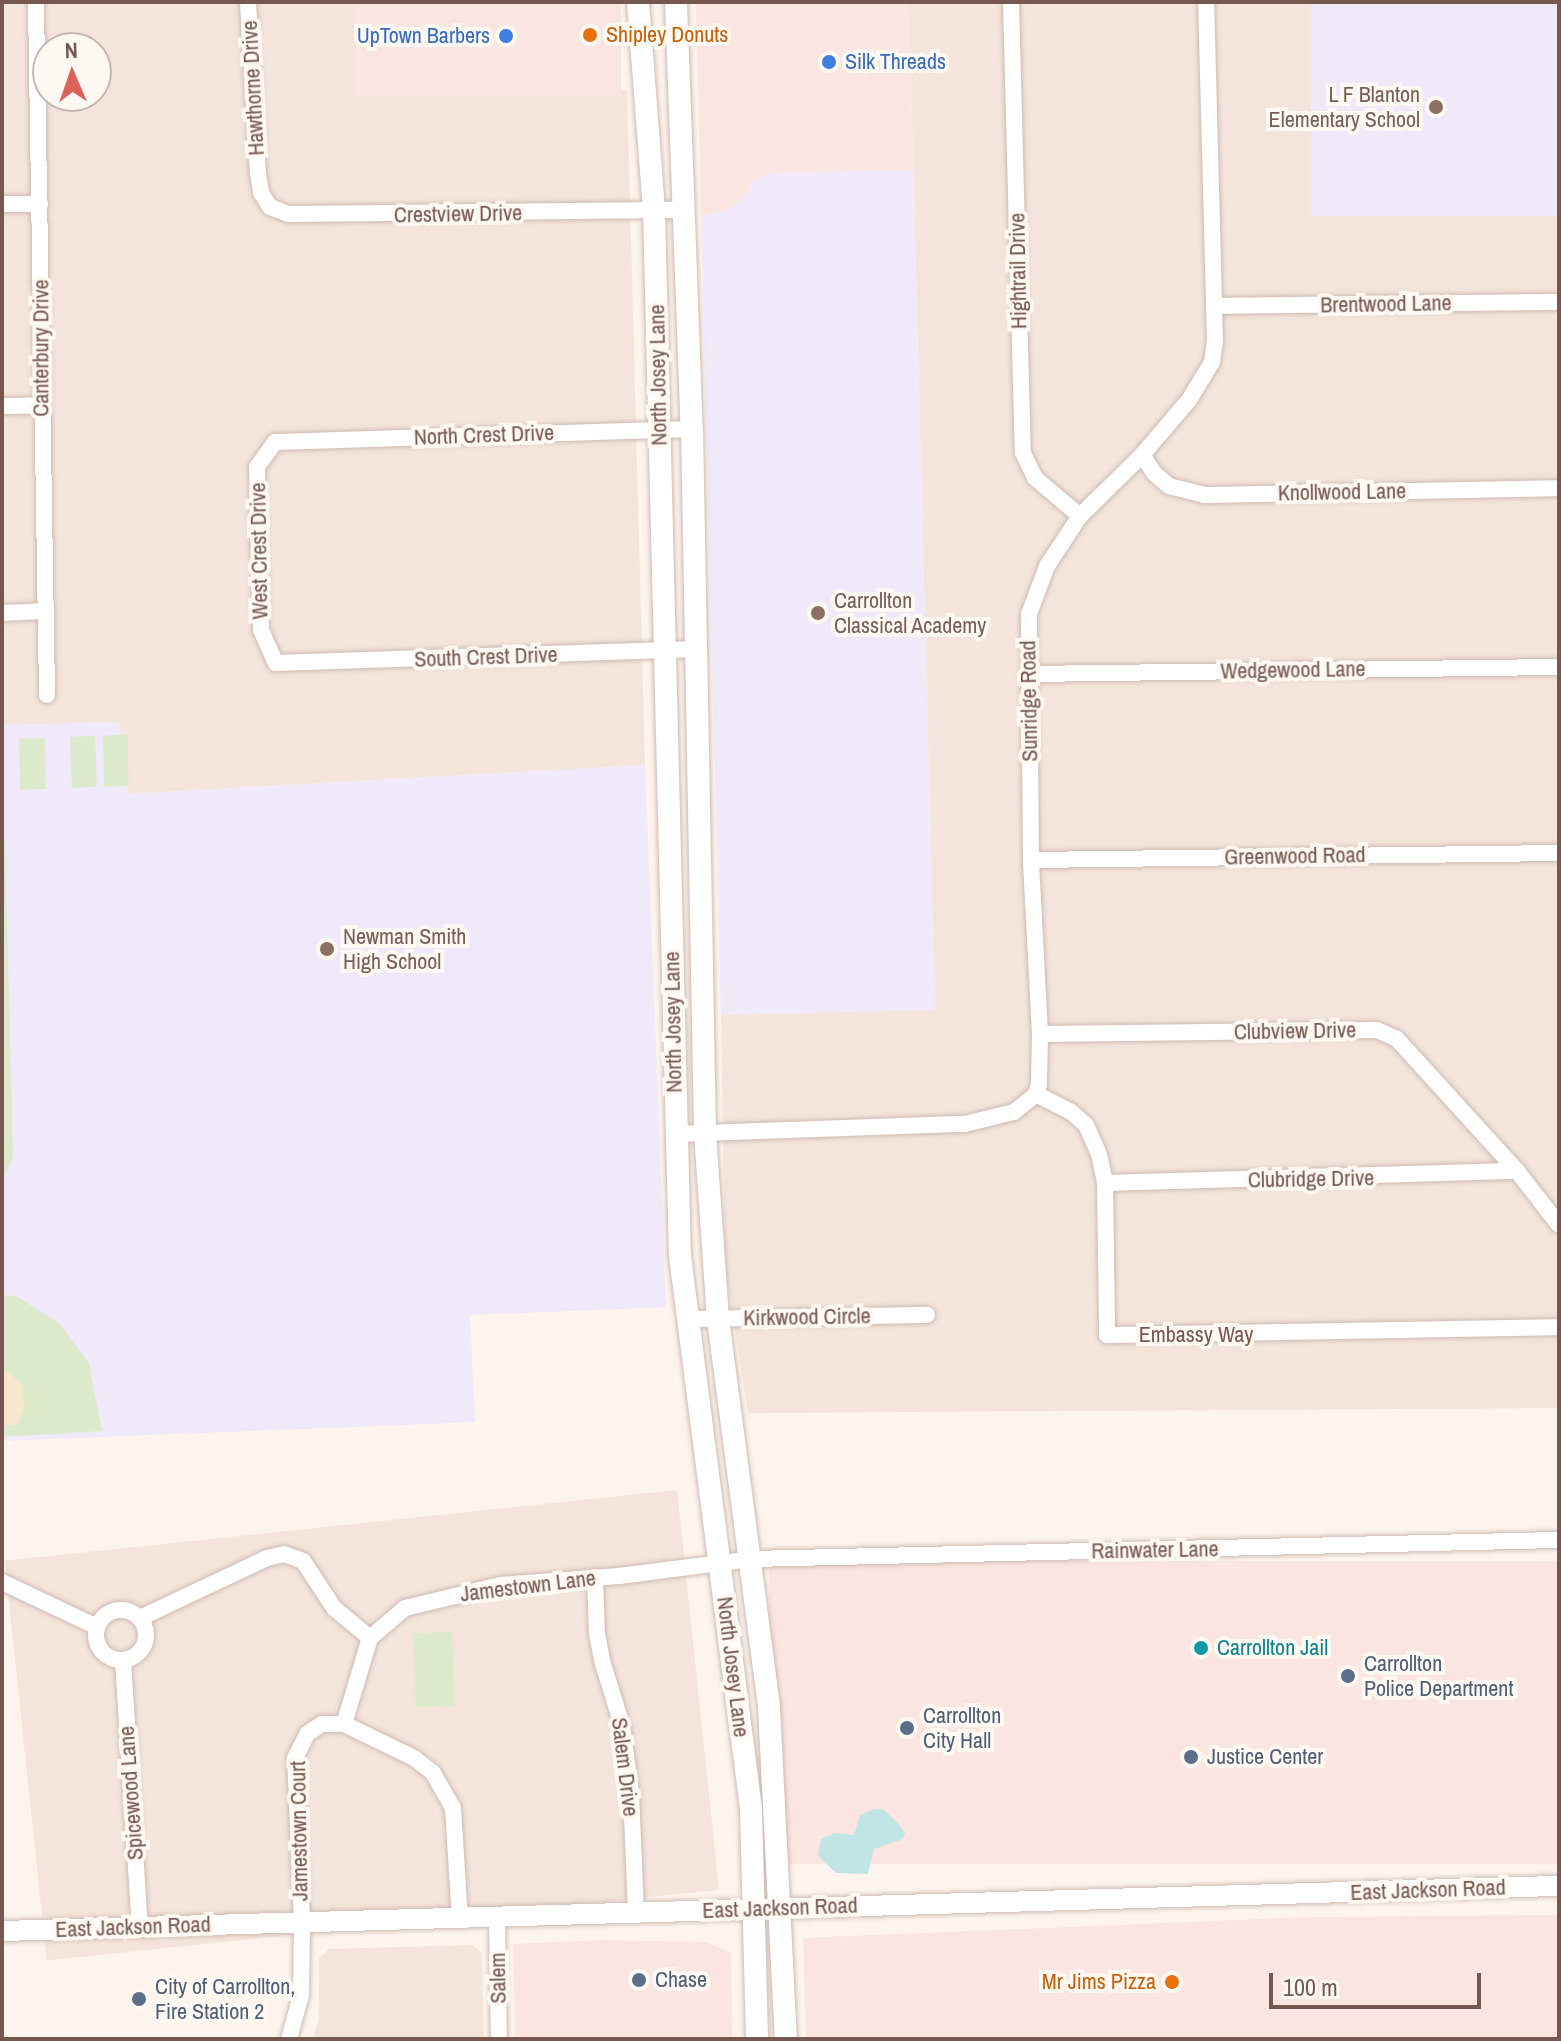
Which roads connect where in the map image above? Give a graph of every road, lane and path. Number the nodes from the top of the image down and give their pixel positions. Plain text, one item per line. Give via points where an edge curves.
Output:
1 (36, 2) edge
2 (248, 2) edge
3 (638, 2) edge
4 (676, 2) edge
5 (1011, 2) edge
6 (1206, 2) edge
7 (258, 173) joint
8 (2, 204) edge
9 (40, 204) junction
10 (654, 210) junction
11 (684, 210) junction
12 (1559, 302) edge
13 (1214, 306) junction
14 (41, 405) junction
15 (2, 406) edge
16 (692, 429) junction
17 (659, 430) junction
18 (275, 442) joint
19 (1142, 455) junction
20 (1559, 488) edge
21 (1080, 516) junction
22 (44, 611) junction
23 (2, 613) edge
24 (697, 649) junction
25 (663, 651) junction
26 (276, 663) joint
27 (1559, 667) edge
28 (1028, 674) junction
29 (47, 695) dead end
30 (1559, 853) edge
31 (1031, 860) junction
32 (1040, 1034) junction
33 (1036, 1094) junction
34 (705, 1133) junction
35 (674, 1134) junction
36 (1517, 1171) junction
37 (1105, 1183) junction
38 (1559, 1225) edge
39 (927, 1315) dead end
40 (688, 1319) junction
41 (718, 1319) junction
42 (1559, 1327) edge
43 (1559, 1540) edge
44 (751, 1559) junction
45 (720, 1563) junction
46 (595, 1577) junction
47 (2, 1582) edge
48 (140, 1618) junction
49 (97, 1627) junction
50 (370, 1638) junction
51 (123, 1660) junction
52 (344, 1724) junction
53 (1559, 1886) edge
54 (781, 1908) junction
55 (754, 1909) junction
56 (636, 1913) junction
57 (497, 1917) junction
58 (460, 1918) junction
59 (302, 1922) junction
60 (140, 1927) junction
61 (2, 1931) edge
62 (289, 2039) edge
63 (499, 2039) edge
64 (757, 2039) edge
65 (786, 2039) edge

1 - 9 street, Canterbury Drive
2 - 7 street, Hawthorne Drive
3 - 10 main road, North Josey Lane
4 - 11 main road, North Josey Lane
5 - 21 street, Hightrail Drive via 1023,453 1035,478
6 - 13 street, Sunridge Road
7 - 10 street, Crestview Drive via 270,207 288,214
8 - 9 street
9 - 14 street, Canterbury Drive
10 - 11 street, Crestview Drive
10 - 17 main road, North Josey Lane
11 - 16 main road, North Josey Lane
12 - 13 street, Brentwood Lane
13 - 19 street, Sunridge Road via 1214,352 1203,382
14 - 15 street
14 - 22 street, Canterbury Drive
16 - 17 street, North Crest Drive
16 - 24 main road, North Josey Lane
17 - 18 street, North Crest Drive
17 - 25 main road, North Josey Lane
18 - 26 street, West Crest Drive via 257,467 261,630
19 - 20 street, Knollwood Lane via 1169,486 1204,495
19 - 21 street, Sunridge Road
21 - 28 street, Sunridge Road via 1036,590 1029,614
22 - 23 street
22 - 29 street, Canterbury Drive
24 - 25 street, South Crest Drive
24 - 34 main road, North Josey Lane
25 - 26 street, South Crest Drive
25 - 35 main road, North Josey Lane
27 - 28 street, Wedgewood Lane
28 - 31 street, Sunridge Road
30 - 31 street, Greenwood Road
31 - 32 street, Sunridge Road
32 - 33 street, Sunridge Road
32 - 36 street, Clubview Drive via 1377,1030 1397,1039
33 - 34 street via 1014,1112 965,1124
33 - 37 street, Embassy Way via 1086,1125
34 - 35 street
34 - 41 main road, North Josey Lane
35 - 40 main road, North Josey Lane
36 - 37 street, Clubridge Drive
36 - 38 street, Clubview Drive
37 - 42 street, Embassy Way via 1107,1335
39 - 41 street, Kirkwood Circle
40 - 41 street, Kirkwood Circle
40 - 45 main road, North Josey Lane
41 - 44 main road, North Josey Lane
43 - 44 street, Rainwater Lane
44 - 45 street, Jamestown Lane
44 - 54 main road, North Josey Lane via 769,1707
45 - 46 street, Jamestown Lane
45 - 55 main road, North Josey Lane via 751,1809
46 - 50 street, Jamestown Lane via 501,1585 432,1599 405,1608
46 - 56 street, Salem Drive via 597,1634 622,1725 631,1793
47 - 49 street
48 - 49 street via 119,1609 105,1615
48 - 50 street via 284,1554 303,1561 334,1608
48 - 51 street via 146,1640 138,1654
49 - 51 street via 101,1650
50 - 52 street
51 - 60 street, Spicewood Lane
52 - 58 street via 433,1773 453,1808
52 - 59 street, Jamestown Court via 322,1724 307,1734 295,1758
53 - 54 street, East Jackson Road
54 - 55 street, East Jackson Road
54 - 65 main road, North Josey Lane
55 - 56 street, East Jackson Road
55 - 64 main road, North Josey Lane
56 - 57 street, East Jackson Road
57 - 58 street, East Jackson Road
57 - 63 street, Salem
58 - 59 street, East Jackson Road
59 - 60 street, East Jackson Road
59 - 62 street, Jamestown Court via 301,1995
60 - 61 street, East Jackson Road

